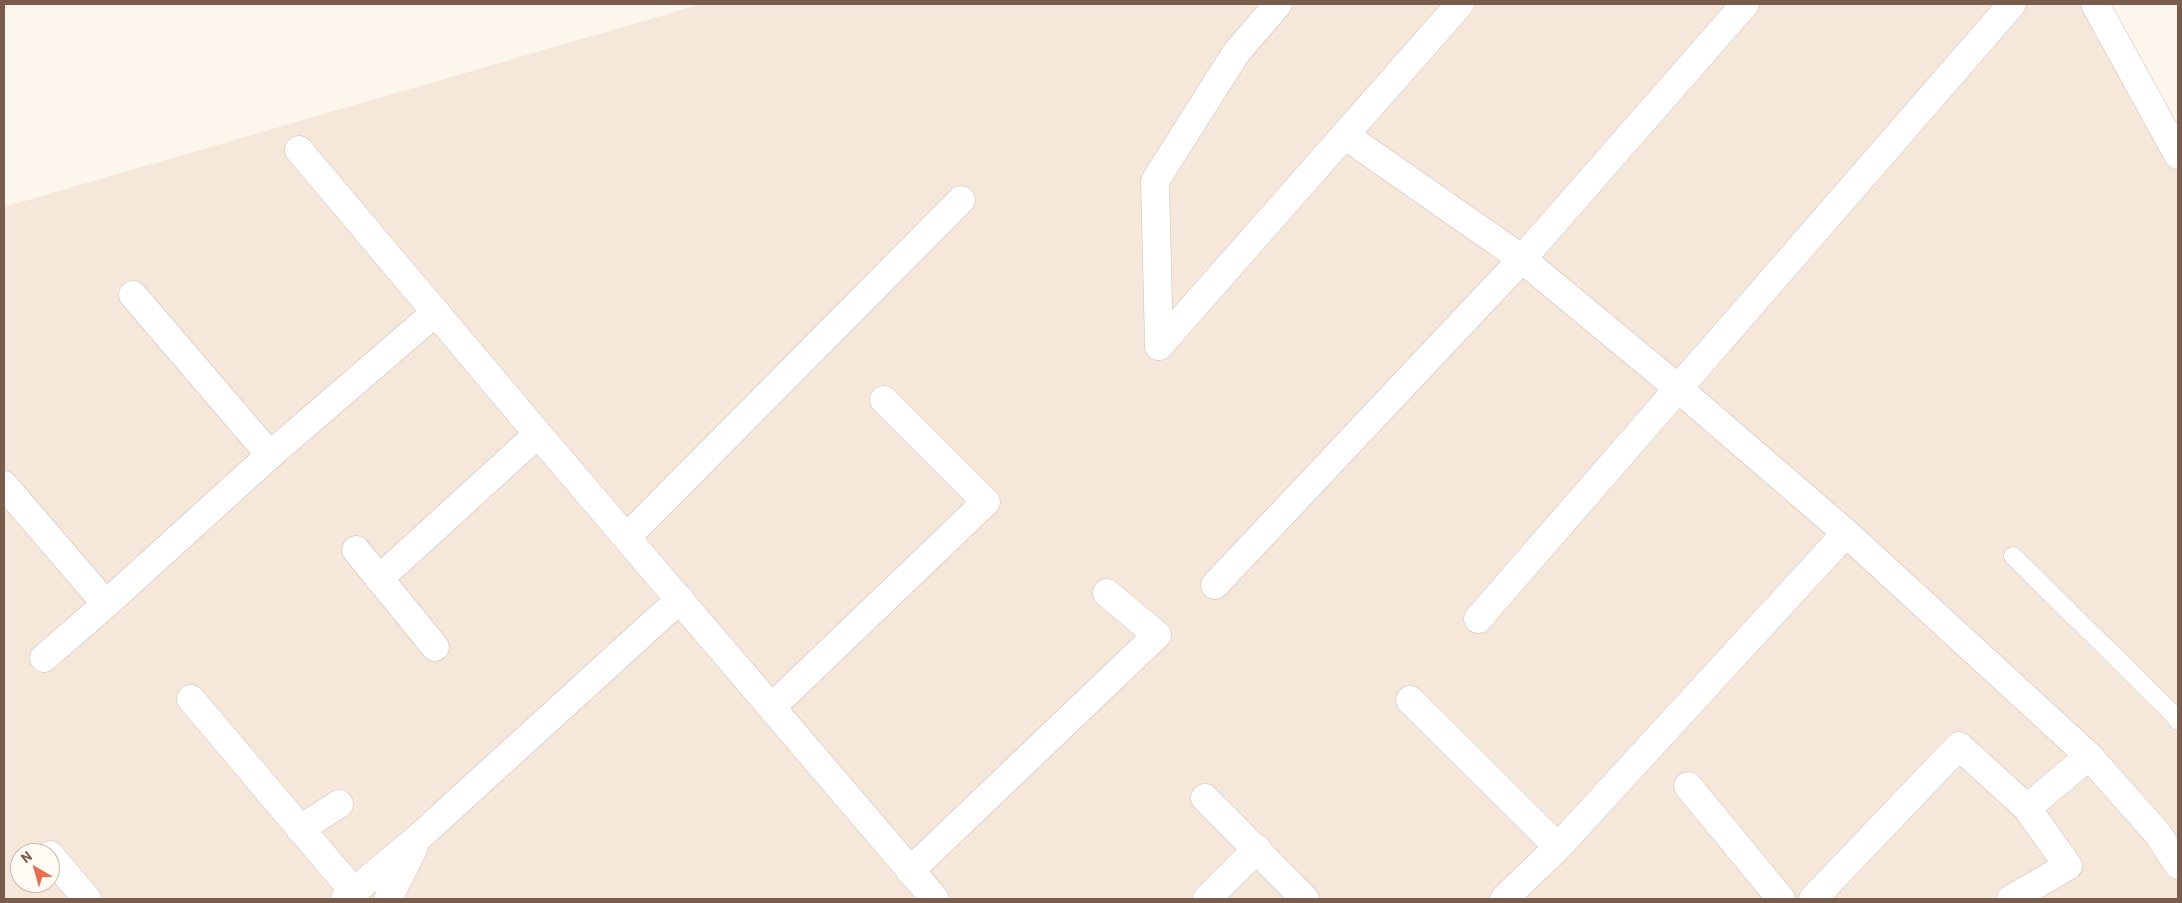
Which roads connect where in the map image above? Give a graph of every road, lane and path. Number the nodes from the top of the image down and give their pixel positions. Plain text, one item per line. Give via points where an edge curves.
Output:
1 (1278, 4) edge
2 (1460, 4) edge
3 (1745, 4) edge
4 (2012, 4) edge
5 (2095, 4) edge
6 (1346, 136) junction
7 (299, 150) dead end
8 (2178, 154) edge
9 (961, 200) dead end
10 (1522, 259) junction
11 (133, 295) dead end
12 (436, 312) junction
13 (1678, 389) junction
14 (884, 400) dead end
15 (538, 434) junction
16 (270, 455) junction
17 (4, 485) edge
18 (1846, 533) junction
19 (628, 537) junction
20 (356, 550) dead end
21 (2013, 556) dead end
22 (379, 579) junction
23 (1215, 585) dead end
24 (1107, 593) dead end
25 (680, 600) junction
26 (106, 604) junction
27 (1478, 619) dead end
28 (435, 647) dead end
29 (44, 658) dead end
30 (191, 699) dead end
31 (1410, 700) dead end
32 (772, 708) junction
33 (2178, 721) edge
34 (2089, 756) junction
35 (1688, 786) dead end
36 (1205, 798) dead end
37 (338, 804) dead end
38 (2027, 808) junction
39 (300, 829) junction
40 (420, 837) junction
41 (1558, 847) junction
42 (1257, 849) junction
43 (2178, 865) edge
44 (60, 867) edge
45 (910, 871) junction
46 (349, 896) edge
47 (87, 899) edge
48 (388, 899) edge
49 (935, 899) edge
50 (1207, 899) edge
51 (1305, 899) edge
52 (1504, 899) edge
53 (1781, 899) edge
54 (1813, 899) edge
55 (2012, 899) edge

1 - 6 street via 1236,53 1155,181 1159,346
2 - 6 street
3 - 10 street
4 - 13 street
5 - 8 street
6 - 10 street
7 - 12 street
9 - 19 street
10 - 13 street
10 - 23 street
11 - 16 street
12 - 15 street
12 - 16 street
13 - 18 street
13 - 27 street
14 - 32 street via 986,502
15 - 19 street
15 - 22 street
16 - 26 street
17 - 26 street
18 - 34 street
18 - 41 street
19 - 25 street
20 - 22 street
21 - 33 lane
22 - 28 street
24 - 45 street via 1157,635
25 - 32 street
25 - 40 street
26 - 29 street
30 - 39 street
31 - 41 street
32 - 45 street
34 - 38 street
34 - 43 street via 2158,834
35 - 53 street
36 - 42 street
37 - 39 street
38 - 54 street via 1959,746
38 - 55 street via 2068,866
39 - 46 street
40 - 46 street
40 - 48 street
41 - 52 street
42 - 50 street
42 - 51 street
44 - 47 street
45 - 49 street

